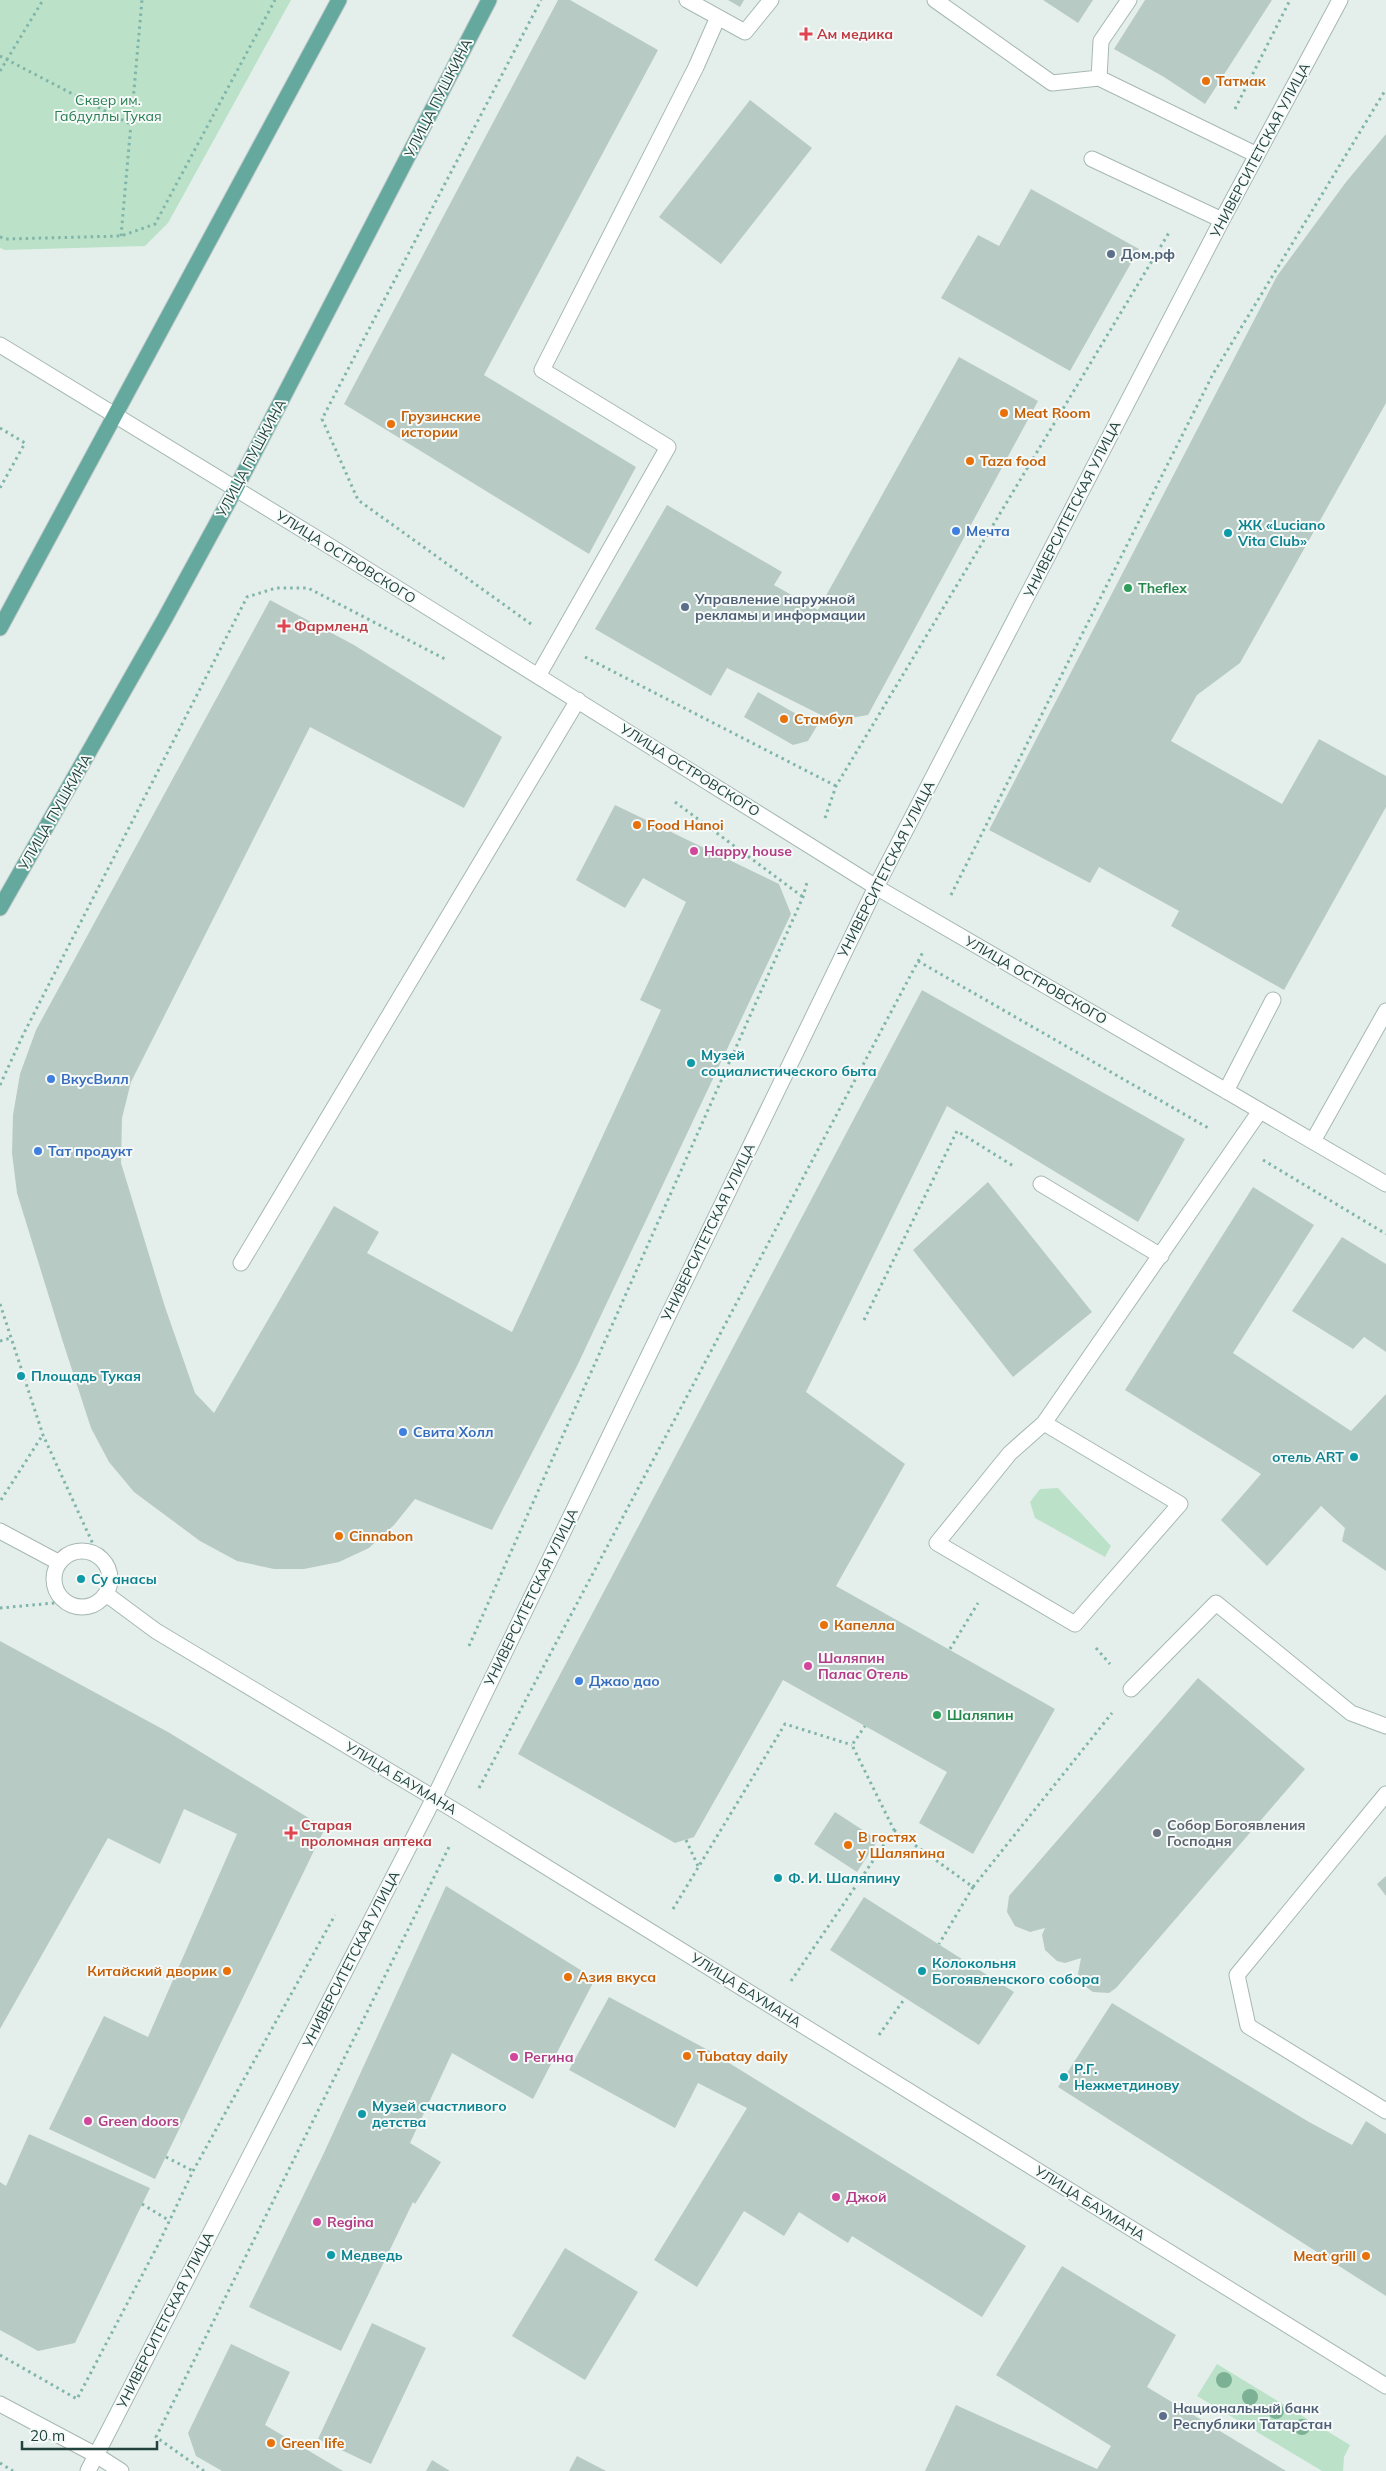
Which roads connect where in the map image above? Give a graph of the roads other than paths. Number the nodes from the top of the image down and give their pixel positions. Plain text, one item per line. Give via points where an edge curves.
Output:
1 (340, 0) edge
2 (489, 0) edge
3 (688, 0) edge
4 (771, 0) edge
5 (934, 0) edge
6 (1129, 0) edge
7 (1340, 0) edge
8 (718, 17) junction
9 (1099, 78) junction
10 (1257, 155) junction
11 (1092, 159) dead end
12 (1222, 220) junction
13 (0, 345) edge
14 (114, 417) junction
15 (236, 488) junction
16 (0, 628) edge
17 (538, 676) junction
18 (578, 700) junction
19 (876, 887) junction
20 (0, 908) edge
21 (1273, 1000) dead end
22 (1386, 1011) edge
23 (1226, 1091) junction
24 (1260, 1110) junction
25 (1312, 1141) junction
26 (1041, 1184) road end
27 (1386, 1184) edge
28 (1161, 1256) junction
29 (240, 1263) dead end
30 (1044, 1423) junction
31 (0, 1532) edge
32 (58, 1562) junction
33 (106, 1594) junction
34 (1131, 1689) road end
35 (1386, 1726) edge
36 (1386, 1794) edge
37 (434, 1798) junction
38 (1386, 2111) edge
39 (1386, 2386) edge
40 (0, 2404) edge
41 (96, 2455) junction
42 (88, 2471) edge
43 (121, 2471) edge

1 - 14 main road
2 - 15 main road, УЛИЦА ПУШКИНА
3 - 8 street
4 - 8 street via 745,32
5 - 9 street via 1052,83
6 - 9 street via 1100,41
7 - 10 street, УНИВЕРСИТЕТСКАЯ УЛИЦА
8 - 17 street via 696,68 542,370 668,447
9 - 10 street
10 - 12 street, УНИВЕРСИТЕТСКАЯ УЛИЦА
11 - 12 street
12 - 19 street, УНИВЕРСИТЕТСКАЯ УЛИЦА
13 - 14 street, УЛИЦА ОСТРОВСКОГО
14 - 15 street, УЛИЦА ОСТРОВСКОГО
14 - 16 main road
15 - 17 street, УЛИЦА ОСТРОВСКОГО
15 - 20 main road, УЛИЦА ПУШКИНА
17 - 18 street, УЛИЦА ОСТРОВСКОГО
18 - 19 street, УЛИЦА ОСТРОВСКОГО
18 - 29 street
19 - 23 street, УЛИЦА ОСТРОВСКОГО
19 - 37 street, УНИВЕРСИТЕТСКАЯ УЛИЦА
21 - 23 street
22 - 25 street
23 - 24 street, УЛИЦА ОСТРОВСКОГО
24 - 25 street, УЛИЦА ОСТРОВСКОГО
24 - 28 street
25 - 27 street, УЛИЦА ОСТРОВСКОГО
26 - 28 street
28 - 30 street
30 - 30 street via 1180,1504 1075,1624 937,1543 1010,1453
31 - 32 street
32 - 33 street via 77,1551 98,1555 110,1573
32 - 33 street via 54,1588 65,1602 87,1608
33 - 37 street, УЛИЦА БАУМАНА via 156,1631
34 - 35 street via 1216,1603 1352,1713
36 - 38 street via 1237,1975 1248,2026
37 - 39 street, УЛИЦА БАУМАНА
37 - 41 street, УНИВЕРСИТЕТСКАЯ УЛИЦА
40 - 41 street
41 - 42 street, УНИВЕРСИТЕТСКАЯ УЛИЦА
41 - 43 street

